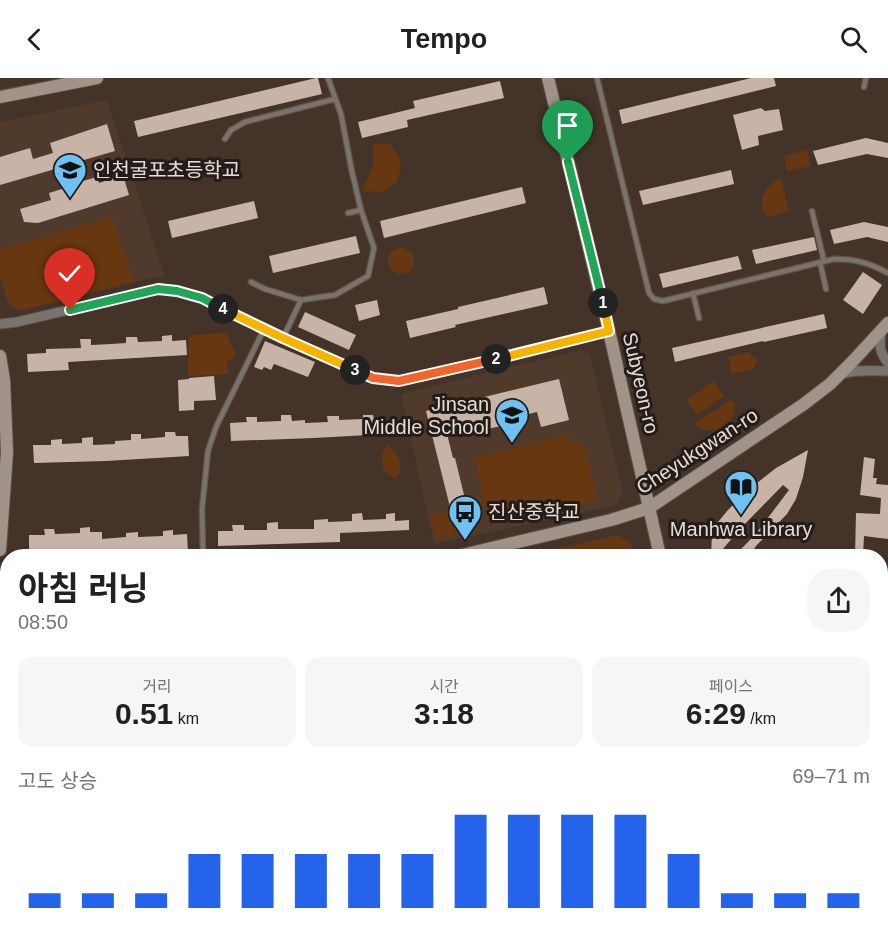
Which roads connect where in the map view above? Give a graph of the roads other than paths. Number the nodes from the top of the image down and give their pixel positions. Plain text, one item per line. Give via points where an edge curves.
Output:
1 (96, 78) edge
2 (328, 78) edge
3 (548, 78) edge
4 (597, 78) edge
5 (866, 78) edge
6 (864, 87) dead end
7 (0, 97) edge
8 (335, 99) junction
9 (225, 139) dead end
10 (361, 210) junction
11 (812, 211) dead end
12 (348, 213) dead end
13 (822, 262) junction
14 (888, 273) edge
15 (251, 282) dead end
16 (826, 289) dead end
17 (693, 293) junction
18 (302, 300) junction
19 (699, 318) dead end
20 (0, 324) edge
21 (884, 327) edge
22 (264, 328) junction
23 (609, 331) junction
24 (283, 338) junction
25 (0, 356) edge
26 (888, 363) edge
27 (888, 371) edge
28 (839, 375) junction
29 (649, 508) junction
30 (0, 549) edge
31 (203, 549) edge
32 (487, 549) edge
33 (658, 549) edge
34 (0, 868) edge
35 (0, 876) edge

1 - 7 street
2 - 8 lane
3 - 23 street, Subyeon-ro
4 - 17 lane via 649,293 663,301
5 - 6 lane
8 - 9 lane via 245,122
8 - 10 lane
10 - 12 lane
10 - 18 lane via 374,248 368,276 335,295
11 - 13 lane
13 - 14 lane via 859,261
13 - 16 lane
13 - 17 lane
15 - 18 lane
17 - 19 lane
18 - 24 lane
20 - 22 street via 158,289 202,298
21 - 26 street via 880,348
21 - 28 street, Cheyukgwan-ro
22 - 24 street
22 - 31 lane via 208,451
23 - 24 street via 399,381 373,378
23 - 29 street, Subyeon-ro
25 - 30 street via 7,452
27 - 28 street
28 - 29 street, Cheyukgwan-ro via 804,404
29 - 32 street, Cheyukgwan-ro
29 - 33 street, Subyeon-ro
34 - 35 lane

